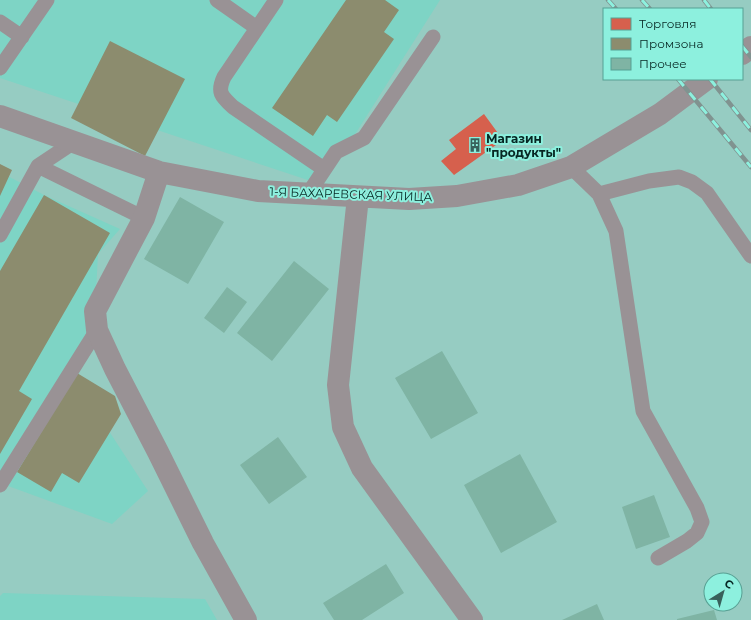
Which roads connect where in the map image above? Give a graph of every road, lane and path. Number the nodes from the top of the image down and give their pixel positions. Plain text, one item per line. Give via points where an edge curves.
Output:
1 (47, 0) edge
2 (217, 0) edge
3 (276, 0) edge
4 (0, 22) edge
5 (257, 28) junction
6 (22, 37) junction
7 (433, 37) dead end
8 (751, 47) edge
9 (743, 53) edge
10 (0, 68) edge
11 (705, 80) edge
12 (0, 116) edge
13 (74, 142) junction
14 (38, 166) junction
15 (571, 167) junction
16 (324, 169) junction
17 (159, 172) junction
18 (308, 194) junction
19 (599, 194) junction
20 (358, 197) junction
21 (144, 218) junction
22 (0, 235) edge
23 (751, 256) edge
24 (97, 330) junction
25 (0, 485) edge
26 (658, 558) dead end
27 (246, 620) edge
28 (472, 620) edge

1 - 6 lane
2 - 5 lane
3 - 5 lane
4 - 6 lane
5 - 16 lane via 224,77 220,86 222,97
6 - 10 lane
7 - 16 lane via 364,138 336,152
8 - 9 street
11 - 15 street, 1-Я БАХАРЕВСКАЯ УЛИЦА via 660,114
12 - 13 street, 1-Я БАХАРЕВСКАЯ УЛИЦА
13 - 14 lane
13 - 17 street, 1-Я БАХАРЕВСКАЯ УЛИЦА
14 - 21 lane
14 - 22 lane
15 - 19 lane
15 - 20 street, 1-Я БАХАРЕВСКАЯ УЛИЦА via 518,185 457,196
16 - 18 lane
17 - 18 street, 1-Я БАХАРЕВСКАЯ УЛИЦА via 258,190
17 - 21 street
18 - 20 street, 1-Я БАХАРЕВСКАЯ УЛИЦА
19 - 23 lane via 648,181 671,178 692,182 707,193
19 - 26 lane via 616,231 643,411 697,508 702,522 697,533
20 - 28 street via 338,385 343,428 362,468
21 - 24 street via 95,311
24 - 25 lane
24 - 27 street via 114,369 203,543

